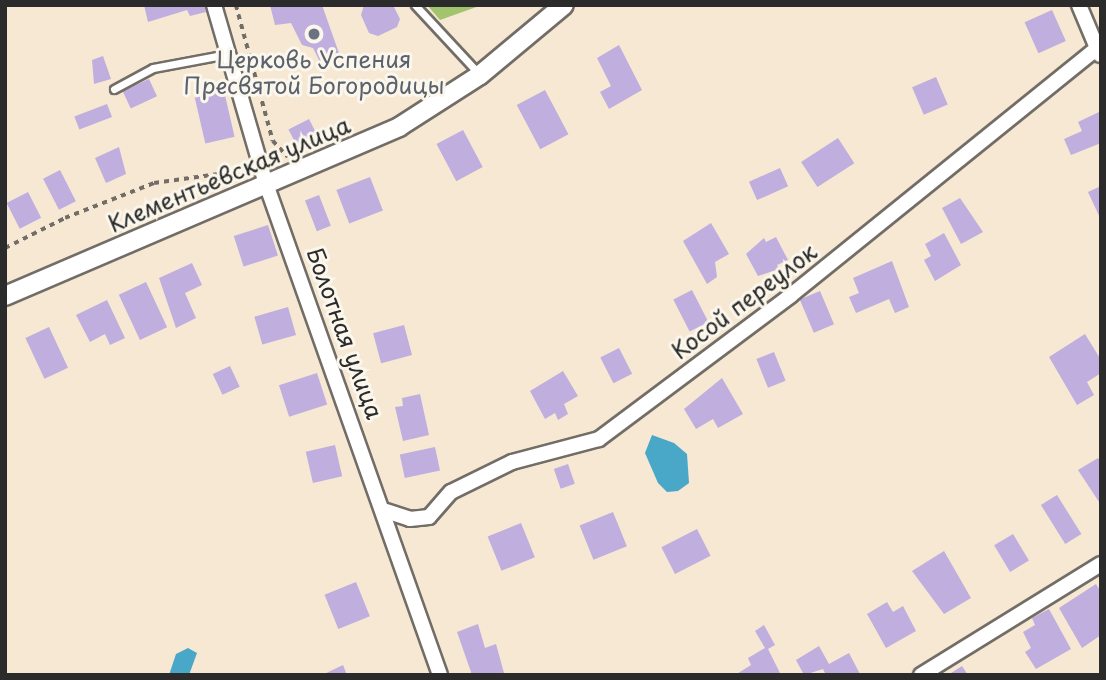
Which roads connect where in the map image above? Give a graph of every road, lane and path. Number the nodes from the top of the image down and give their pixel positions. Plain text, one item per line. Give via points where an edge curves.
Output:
1 (214, 5) edge
2 (236, 5) edge
3 (415, 5) edge
4 (564, 5) edge
5 (1079, 5) edge
6 (1099, 52) edge
7 (228, 54) junction
8 (480, 75) junction
9 (114, 89) dead end
10 (301, 152) dead end
11 (247, 170) dead end
12 (265, 181) junction
13 (5, 247) edge
14 (5, 296) edge
15 (386, 511) junction
16 (1101, 564) edge
17 (440, 675) edge
18 (921, 675) edge

1 - 7 street, Болотная улица
2 - 10 path via 273,141 289,157
3 - 8 lane
4 - 8 street, Клементьевская улица
5 - 6 street
6 - 15 street, Косой переулок via 790,296 599,439 512,462 450,492 429,517 410,519
7 - 9 lane via 153,68
7 - 12 street, Болотная улица
8 - 12 street, Клементьевская улица via 399,127
11 - 13 path via 154,183
12 - 14 street, Клементьевская улица
12 - 15 street, Болотная улица
15 - 17 street, Болотная улица
16 - 18 street

